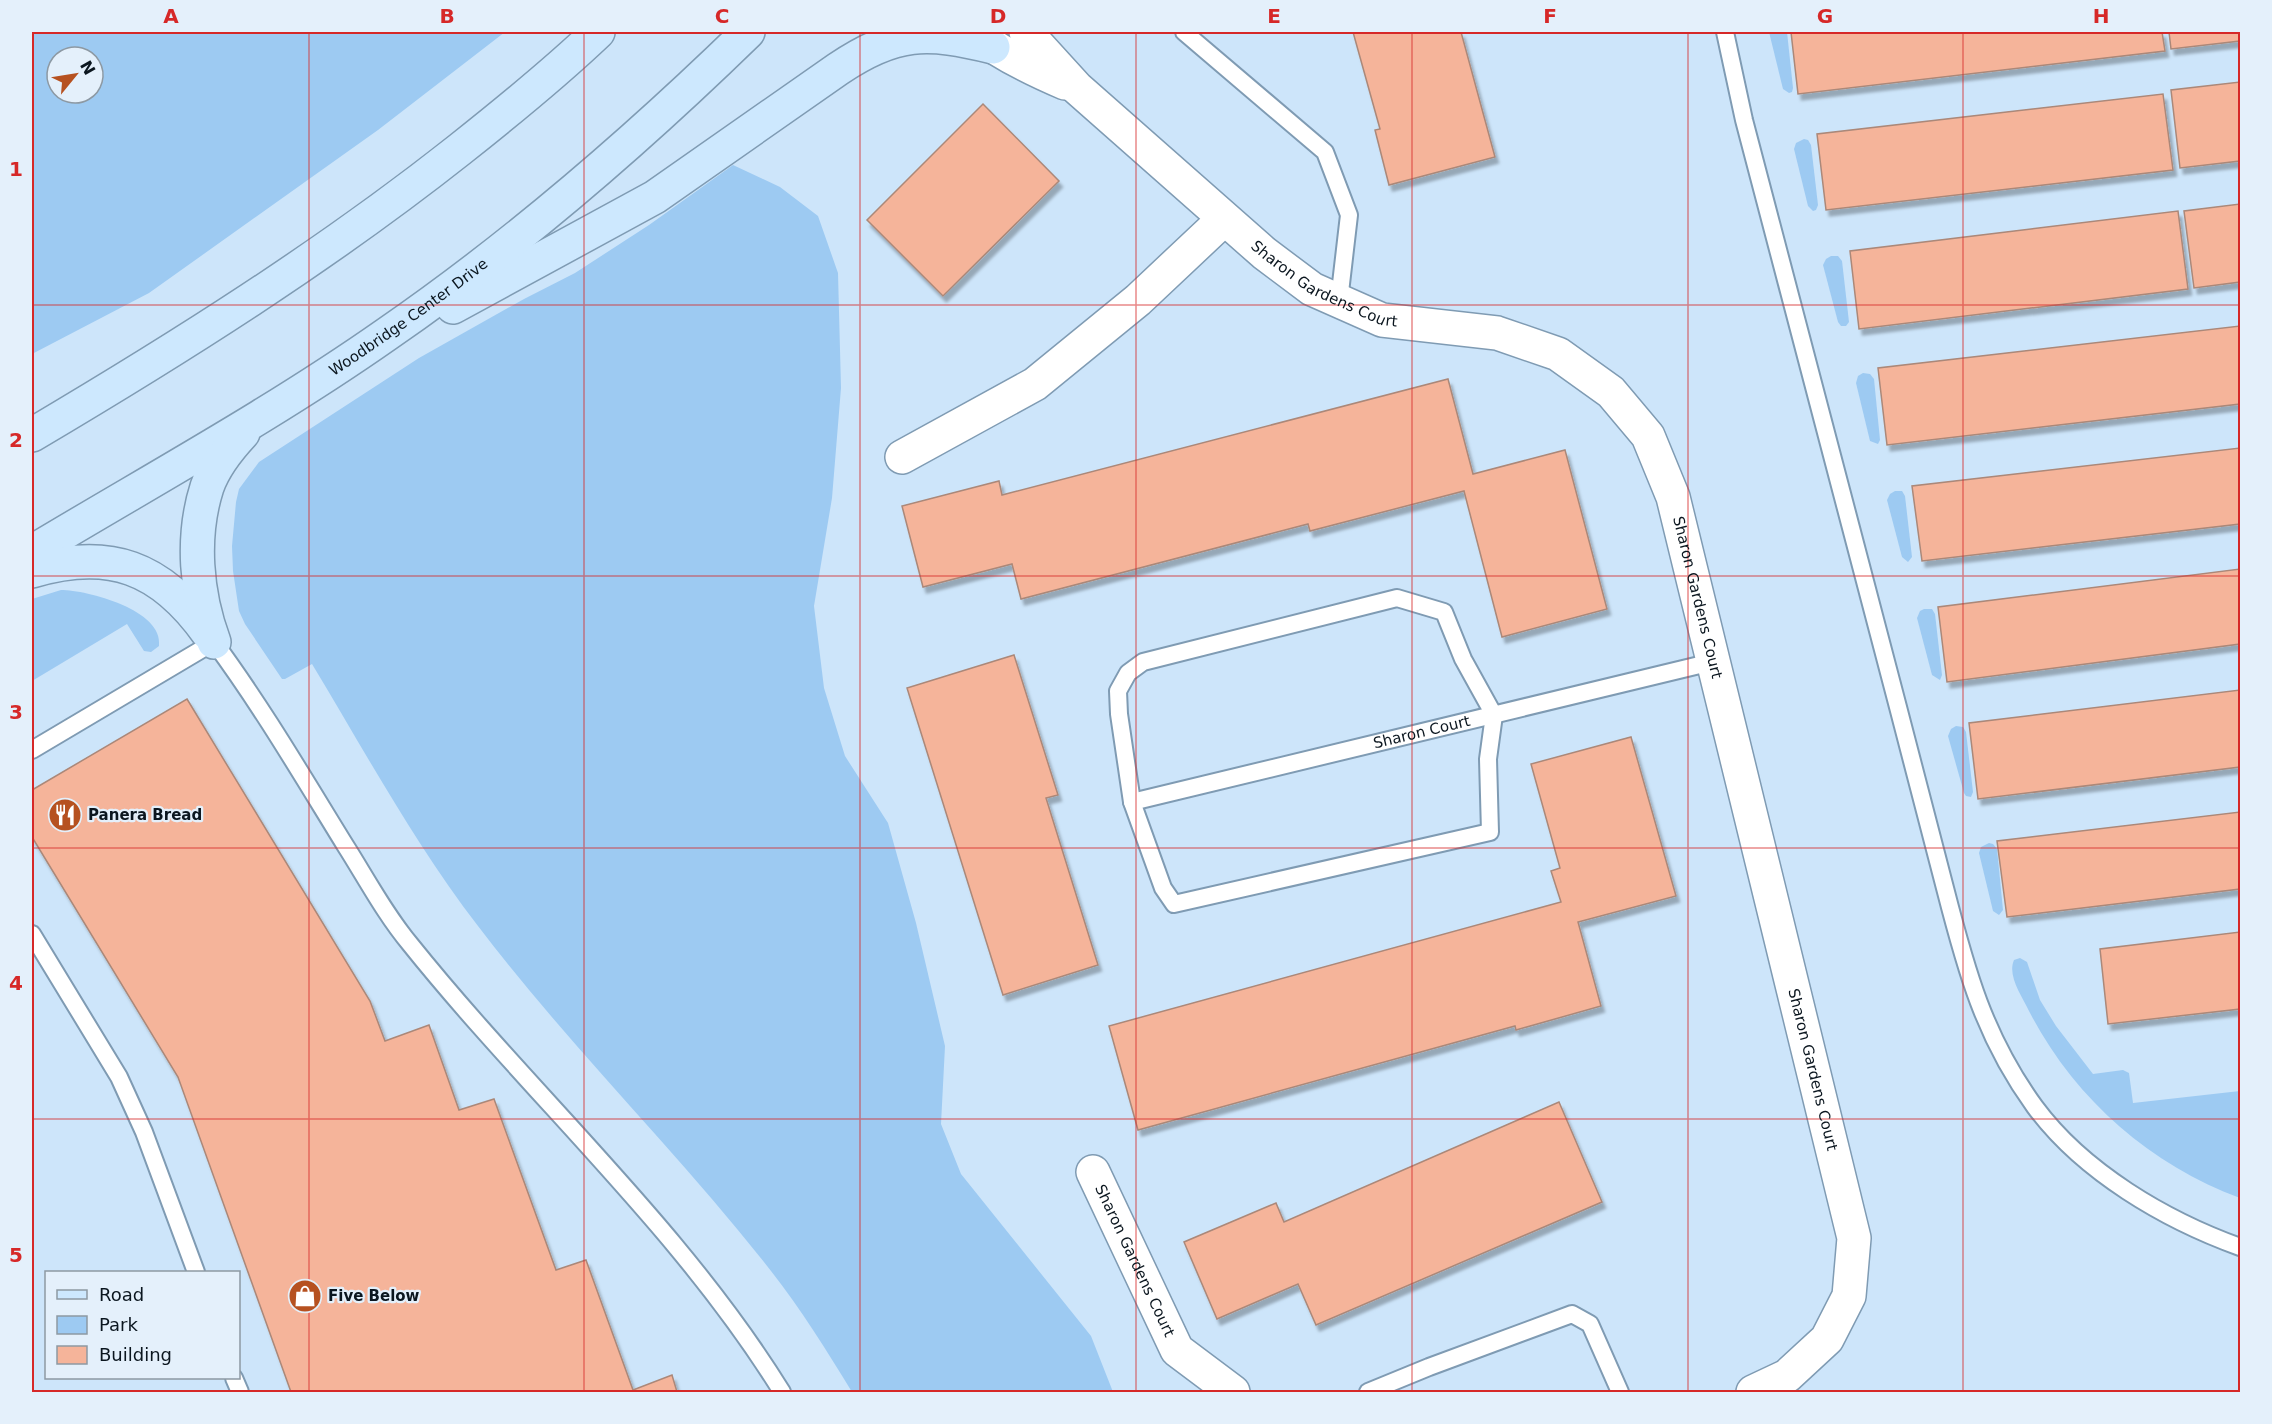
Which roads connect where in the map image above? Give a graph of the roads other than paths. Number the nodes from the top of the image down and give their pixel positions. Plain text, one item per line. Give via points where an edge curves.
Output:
1 (598, 32) edge
2 (748, 32) edge
3 (1026, 32) edge
4 (1184, 32) edge
5 (1725, 32) edge
6 (983, 39) edge
7 (1077, 88) junction
8 (1224, 219) junction
9 (1339, 301) junction
10 (322, 377) junction
11 (261, 415) junction
12 (32, 435) edge
13 (902, 457) dead end
14 (32, 552) edge
15 (32, 571) edge
16 (214, 642) junction
17 (1712, 662) junction
18 (1494, 715) junction
19 (32, 750) edge
20 (1132, 802) junction
21 (32, 933) edge
22 (1093, 1172) dead end
23 (2241, 1247) edge
24 (196, 1271) edge
25 (782, 1392) edge
26 (1233, 1392) edge
27 (1368, 1392) edge
28 (1620, 1392) edge
29 (1753, 1392) edge

1 - 12 street via 481,132 349,232 228,315
2 - 10 street, Woodbridge Center Drive via 621,150 510,244
3 - 7 street, Sharon Gardens Court
4 - 9 lane via 1325,152 1349,215
5 - 23 lane via 1747,130 1975,996 2008,1065 2054,1129 2110,1179 2157,1210
6 - 7 street, Sharon Gardens Court via 1016,61
6 - 10 street via 916,36 866,51 655,197
7 - 8 street, Sharon Gardens Court
8 - 9 street, Sharon Gardens Court via 1287,272
8 - 13 street via 1138,300 1035,384
9 - 17 street, Sharon Gardens Court via 1382,320 1497,333 1558,354 1611,392 1648,436 1673,497
10 - 11 street, Woodbridge Center Drive
11 - 14 street, Woodbridge Center Drive
11 - 16 street via 219,463 202,508 199,582
15 - 16 street via 88,561 127,567 173,594
16 - 19 lane
16 - 25 lane via 245,684 407,941 676,1249 756,1350
17 - 18 lane, Sharon Court
17 - 29 street, Sharon Gardens Court via 1854,1238 1849,1296 1827,1339 1787,1376
18 - 20 lane, Sharon Court
18 - 20 lane via 1488,759 1490,832 1173,904 1163,888
18 - 20 lane via 1463,659 1444,612 1397,598 1143,662 1128,673 1118,691
21 - 24 lane via 118,1077 144,1132
22 - 26 street, Sharon Gardens Court via 1178,1350
27 - 28 lane via 1572,1314 1590,1324

